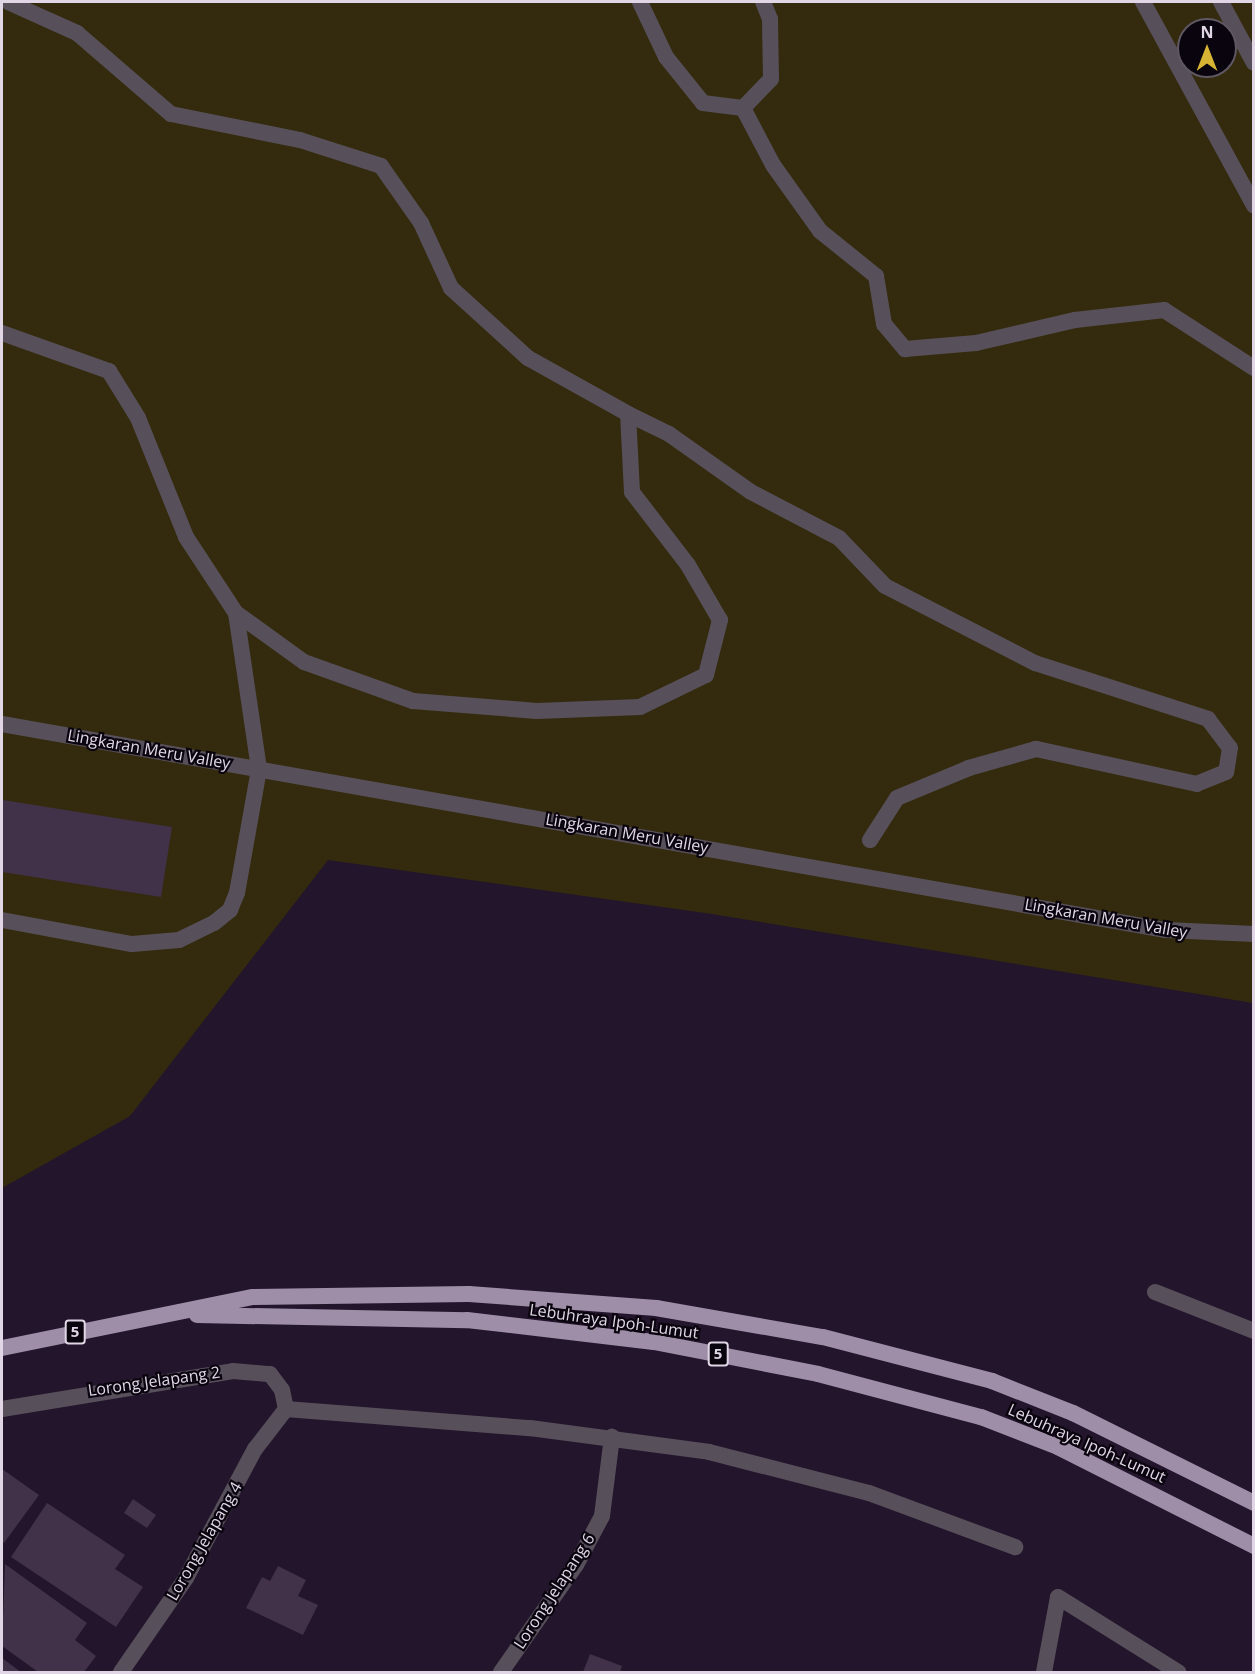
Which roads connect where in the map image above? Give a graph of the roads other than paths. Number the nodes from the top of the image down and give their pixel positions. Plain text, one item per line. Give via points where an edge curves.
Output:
1 (8, 2) edge
2 (640, 2) edge
3 (763, 2) edge
4 (1143, 2) edge
5 (1221, 2) edge
6 (1254, 63) edge
7 (743, 108) junction
8 (1254, 206) edge
9 (2, 333) edge
10 (1254, 368) edge
11 (628, 414) junction
12 (236, 613) junction
13 (2, 724) edge
14 (259, 769) junction
15 (870, 840) dead end
16 (2, 920) edge
17 (1254, 934) edge
18 (1155, 1292) dead end
19 (148, 1316) junction
20 (1254, 1331) edge
21 (2, 1348) edge
22 (2, 1409) edge
23 (286, 1409) junction
24 (612, 1437) junction
25 (1254, 1503) edge
26 (1254, 1546) edge
27 (1015, 1547) dead end
28 (121, 1672) edge
29 (501, 1672) edge
30 (1044, 1672) edge
31 (1178, 1672) edge

1 - 11 street via 77,33 171,114 300,140 381,166 421,223 451,288 528,358
2 - 7 street via 666,57 703,104
3 - 7 street via 770,19 771,79
4 - 8 street
5 - 6 street
7 - 10 street via 773,165 820,231 876,276 884,324 905,349 976,343 1075,320 1164,310
9 - 12 street via 109,370 138,418 186,537
11 - 12 street via 632,492 688,565 720,620 706,675 640,707 537,711 412,701 304,662
11 - 15 street via 669,434 751,492 839,538 885,586 1035,663 1208,719 1230,748 1226,772 1197,784 1036,749 969,768 897,798
12 - 14 street
13 - 14 street, Lingkaran Meru Valley
14 - 16 street via 237,893 230,910 214,923 179,940 132,944
14 - 17 street, Lingkaran Meru Valley via 1166,930
18 - 20 street
19 - 21 highway, Lebuhraya Ipoh-Lumut / 5
19 - 25 highway, Lebuhraya Ipoh-Lumut / 5 via 253,1297 347,1292 574,1300 738,1319 992,1381 1083,1417
19 - 26 highway, Lebuhraya Ipoh-Lumut / 5 via 467,1320 742,1358 981,1417 1136,1482
22 - 23 street, Lorong Jelapang 2 via 233,1371 270,1374 282,1390
23 - 24 street
23 - 28 street, Lorong Jelapang 4 via 255,1449 186,1578
24 - 27 street via 786,1469 941,1517
24 - 29 street, Lorong Jelapang 6 via 602,1516 576,1564
30 - 31 street via 1058,1597

